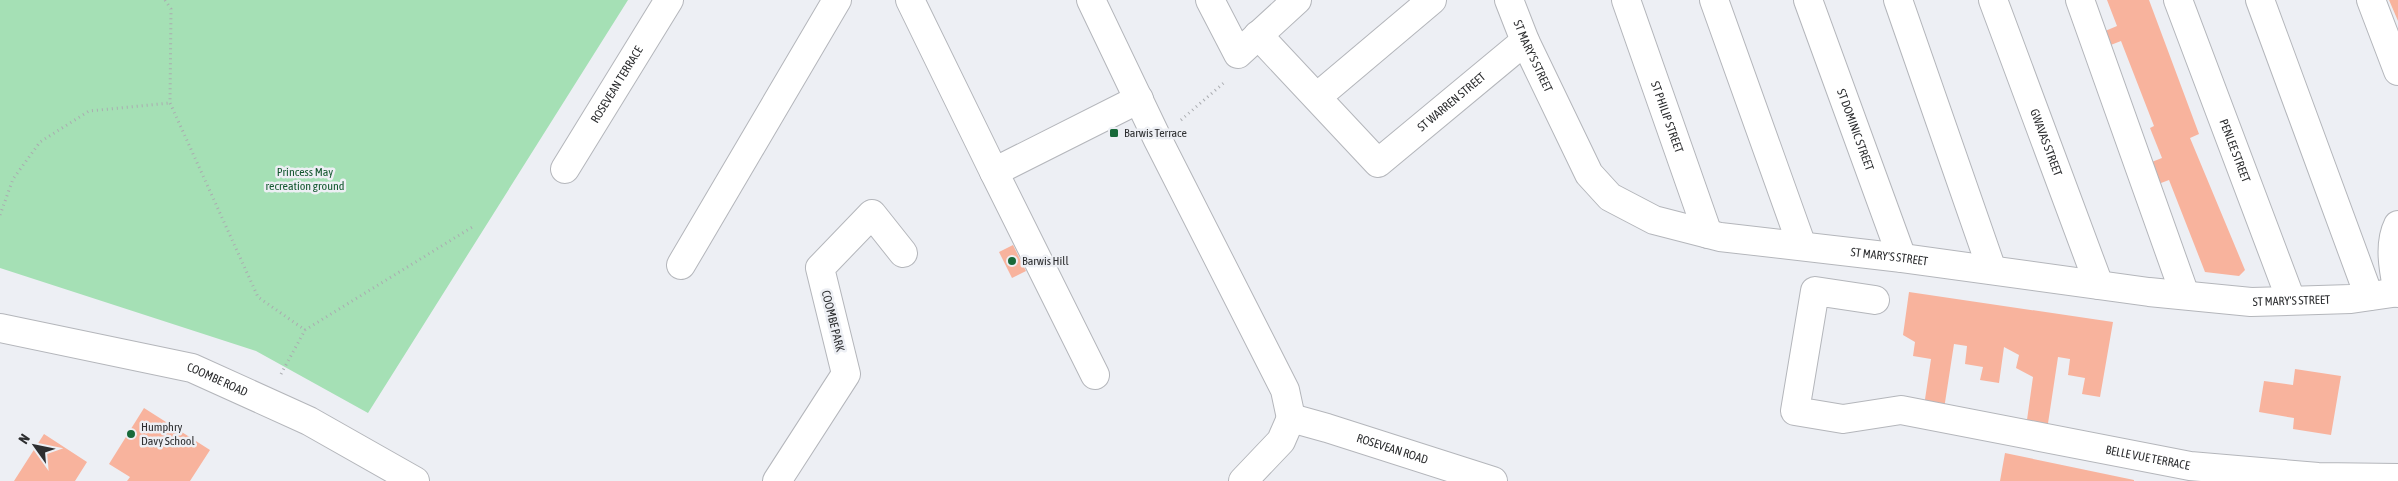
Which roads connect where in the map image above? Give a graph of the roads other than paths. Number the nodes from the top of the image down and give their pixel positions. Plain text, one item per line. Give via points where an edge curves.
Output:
1 (669, 0) edge
2 (837, 0) edge
3 (910, 0) edge
4 (1091, 0) edge
5 (1210, 0) edge
6 (1297, 0) edge
7 (1432, 0) edge
8 (1509, 0) edge
9 (1626, 0) edge
10 (1714, 0) edge
11 (1808, 0) edge
12 (1898, 0) edge
13 (1993, 0) edge
14 (2080, 0) edge
15 (2178, 0) edge
16 (2260, 0) edge
17 (2371, 0) edge
18 (1258, 34) junction
19 (1525, 41) junction
20 (2398, 71) edge
21 (1317, 97) junction
22 (1140, 98) junction
23 (565, 169) dead end
24 (994, 172) junction
25 (2398, 225) edge
26 (1708, 234) junction
27 (1802, 246) junction
28 (903, 253) dead end
29 (1902, 258) junction
30 (681, 265) dead end
31 (1992, 270) junction
32 (2100, 285) junction
33 (2398, 293) edge
34 (2185, 296) junction
35 (2369, 296) junction
36 (1875, 300) dead end
37 (2291, 300) junction
38 (0, 328) edge
39 (1095, 376) dead end
40 (1291, 418) junction
41 (2398, 478) edge
42 (415, 481) edge
43 (777, 481) edge
44 (1243, 481) edge
45 (1494, 481) edge

1 - 23 street, ROSEVEAN TERRACE
2 - 30 street
3 - 24 street
4 - 22 street
5 - 18 street via 1238,54
6 - 18 street
7 - 21 street
8 - 19 street, ST MARY'S STREET
9 - 26 street, ST PHILIP STREET
10 - 27 street
11 - 29 street, ST DOMINIC STREET
12 - 31 street
13 - 32 street, GWAVAS STREET
14 - 34 street
15 - 37 street, PENLEE STREET
16 - 35 street
17 - 20 street
18 - 21 street
19 - 21 street, ST WARREN STREET via 1378,163
19 - 26 street, ST MARY'S STREET via 1589,174 1610,197 1654,220
22 - 24 street
22 - 40 street via 1158,140 1285,390
24 - 39 street
25 - 33 street via 2394,234 2393,268
26 - 27 street, ST MARY'S STREET
27 - 29 street, ST MARY'S STREET
28 - 43 street, COOMBE PARK via 872,214 820,268 846,374
29 - 31 street, ST MARY'S STREET
31 - 32 street, ST MARY'S STREET
32 - 34 street, ST MARY'S STREET
33 - 35 street, ST MARY'S STREET
34 - 37 street, ST MARY'S STREET via 2251,302
35 - 37 street, ST MARY'S STREET
36 - 41 street, BELLE VUE TERRACE via 1815,291 1795,411 1843,419 1902,410 2190,466 2318,477
38 - 42 street, COOMBE ROAD via 192,368 309,420
40 - 44 street via 1281,441
40 - 45 street, ROSEVEAN ROAD

